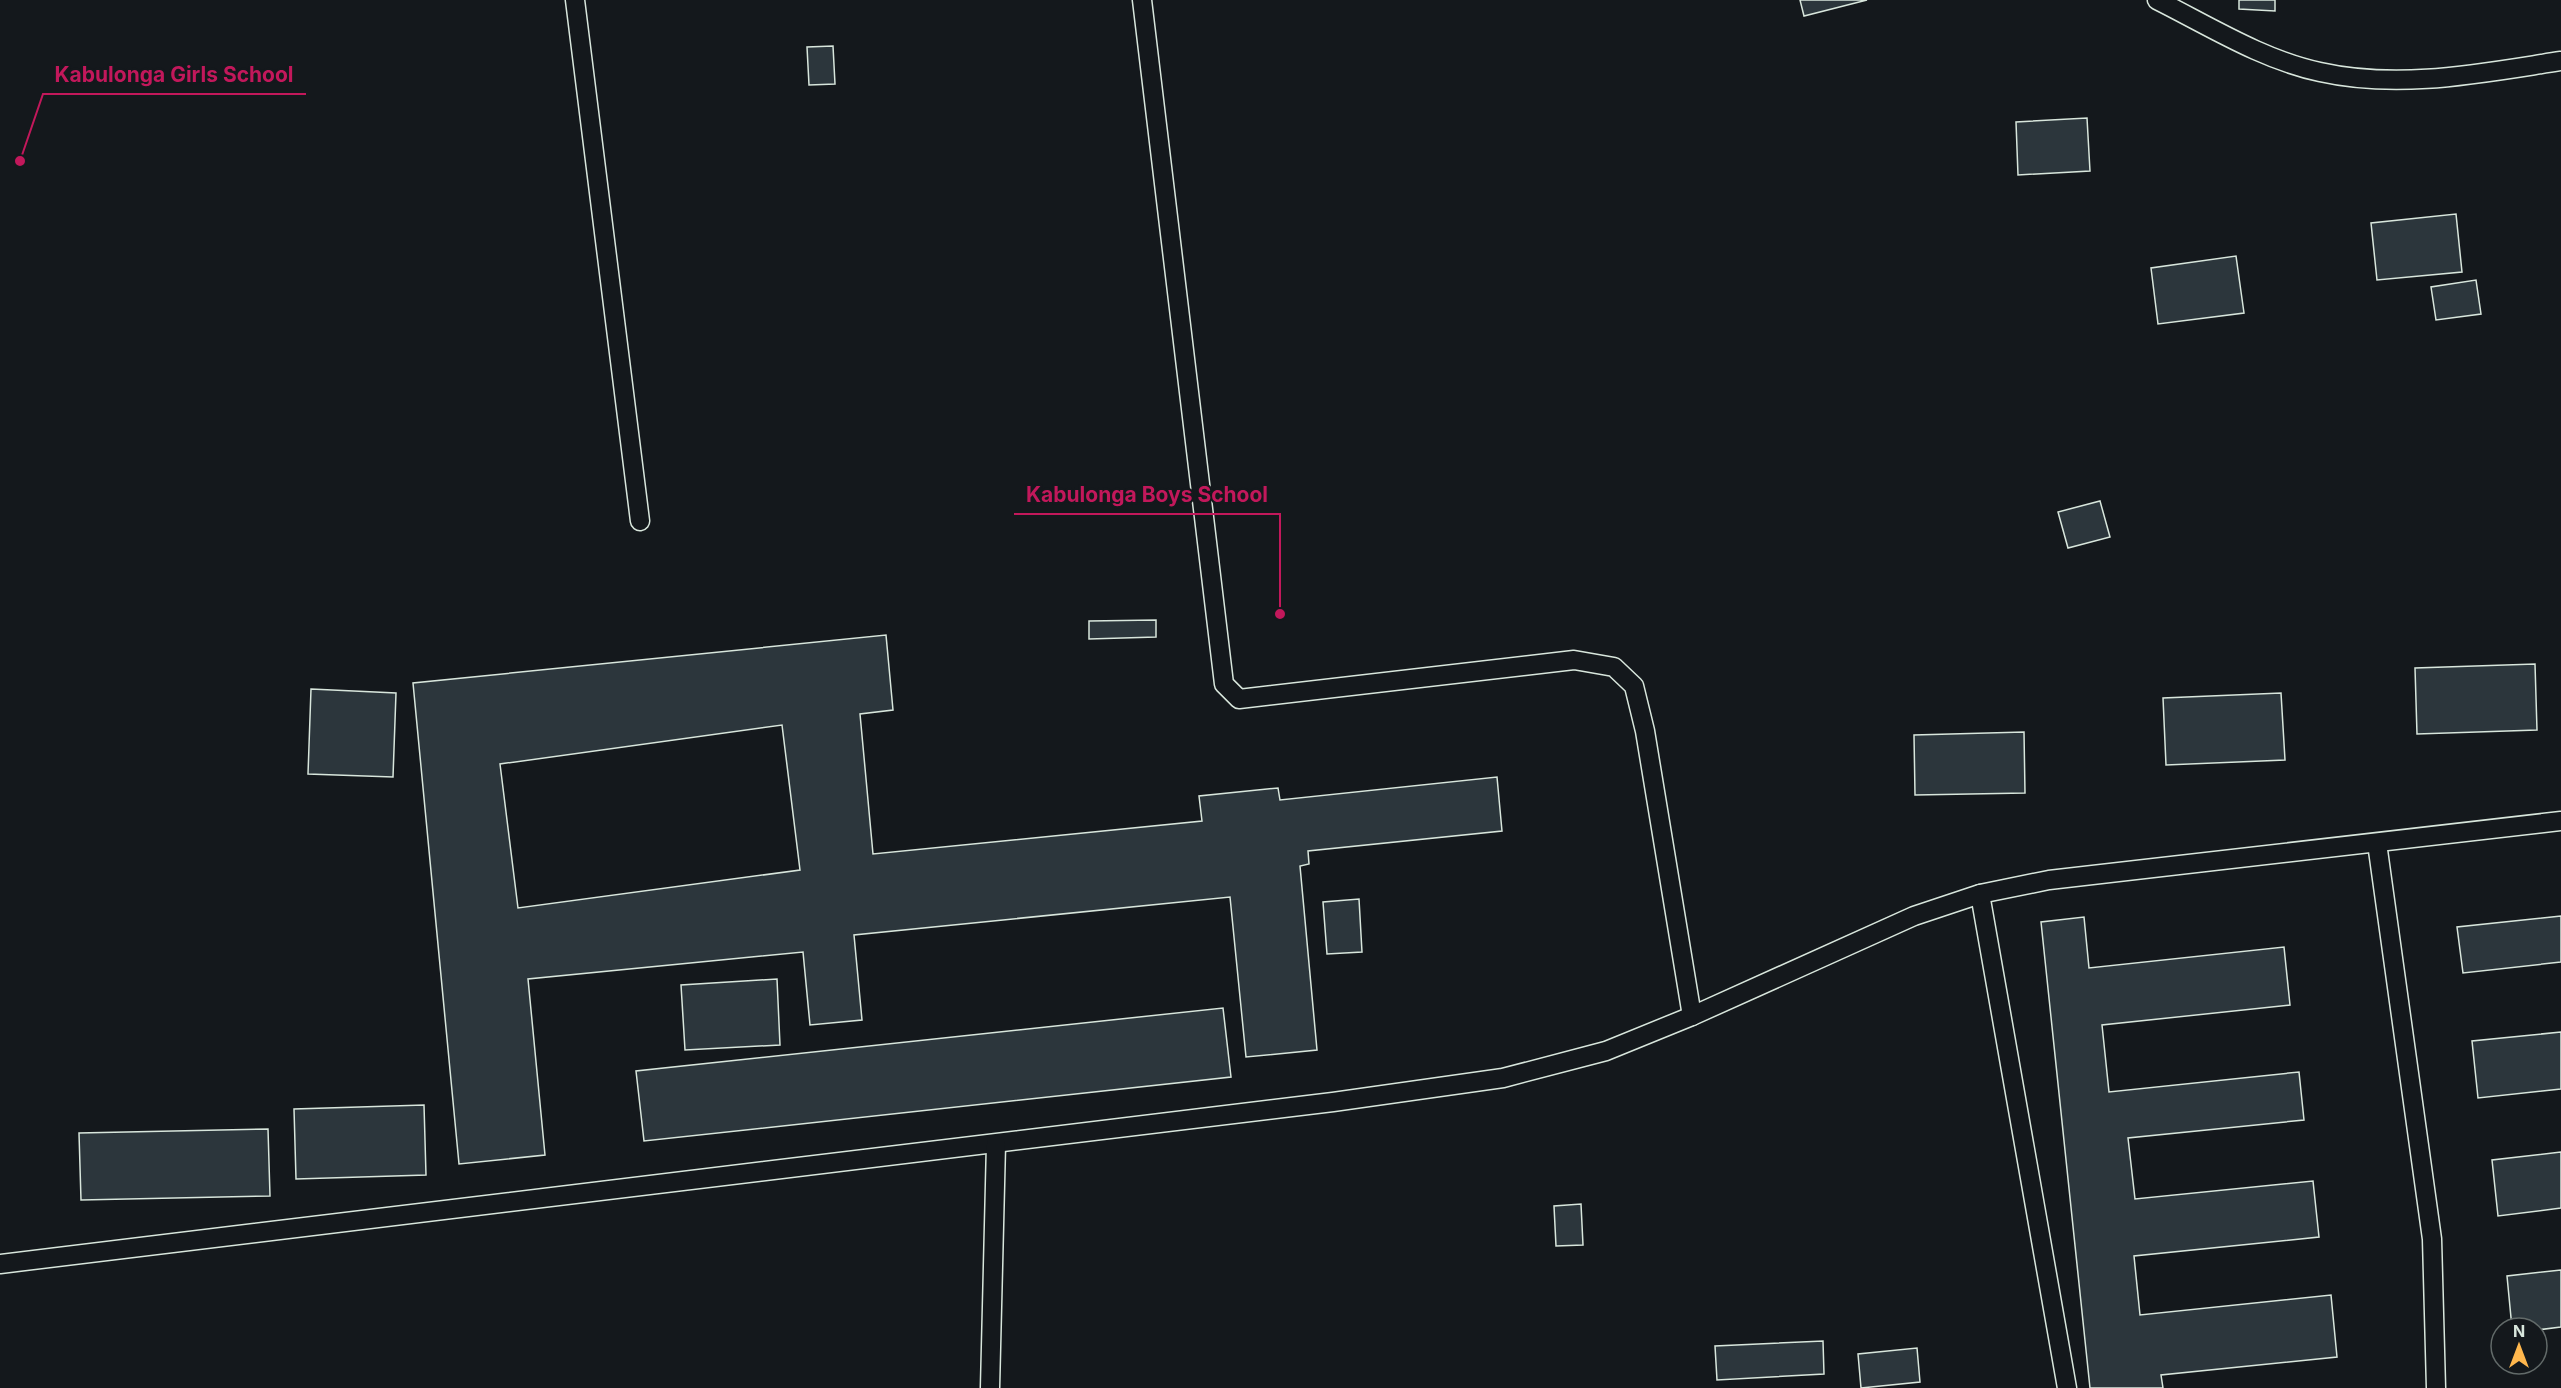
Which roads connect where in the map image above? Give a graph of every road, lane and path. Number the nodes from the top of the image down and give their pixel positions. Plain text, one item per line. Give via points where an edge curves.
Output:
1 (575, 0) edge
2 (1142, 0) edge
3 (2157, 0) edge
4 (2561, 61) edge
5 (639, 521) dead end
6 (2561, 821) edge
7 (2377, 843) junction
8 (1980, 894) junction
9 (1692, 1016) junction
10 (996, 1144) junction
11 (0, 1264) edge
12 (990, 1388) edge
13 (2067, 1388) edge
14 (2436, 1388) edge

1 - 5 lane
2 - 9 lane via 1224,684 1239,699 1574,660 1614,667 1634,686 1645,731
3 - 4 lane via 2263,53 2320,72 2375,80 2441,79
6 - 7 lane
7 - 8 lane via 2049,880
7 - 14 lane via 2432,1239
8 - 9 lane via 1914,916
8 - 13 lane
9 - 10 lane via 1606,1051 1503,1078
10 - 11 lane
10 - 12 lane

